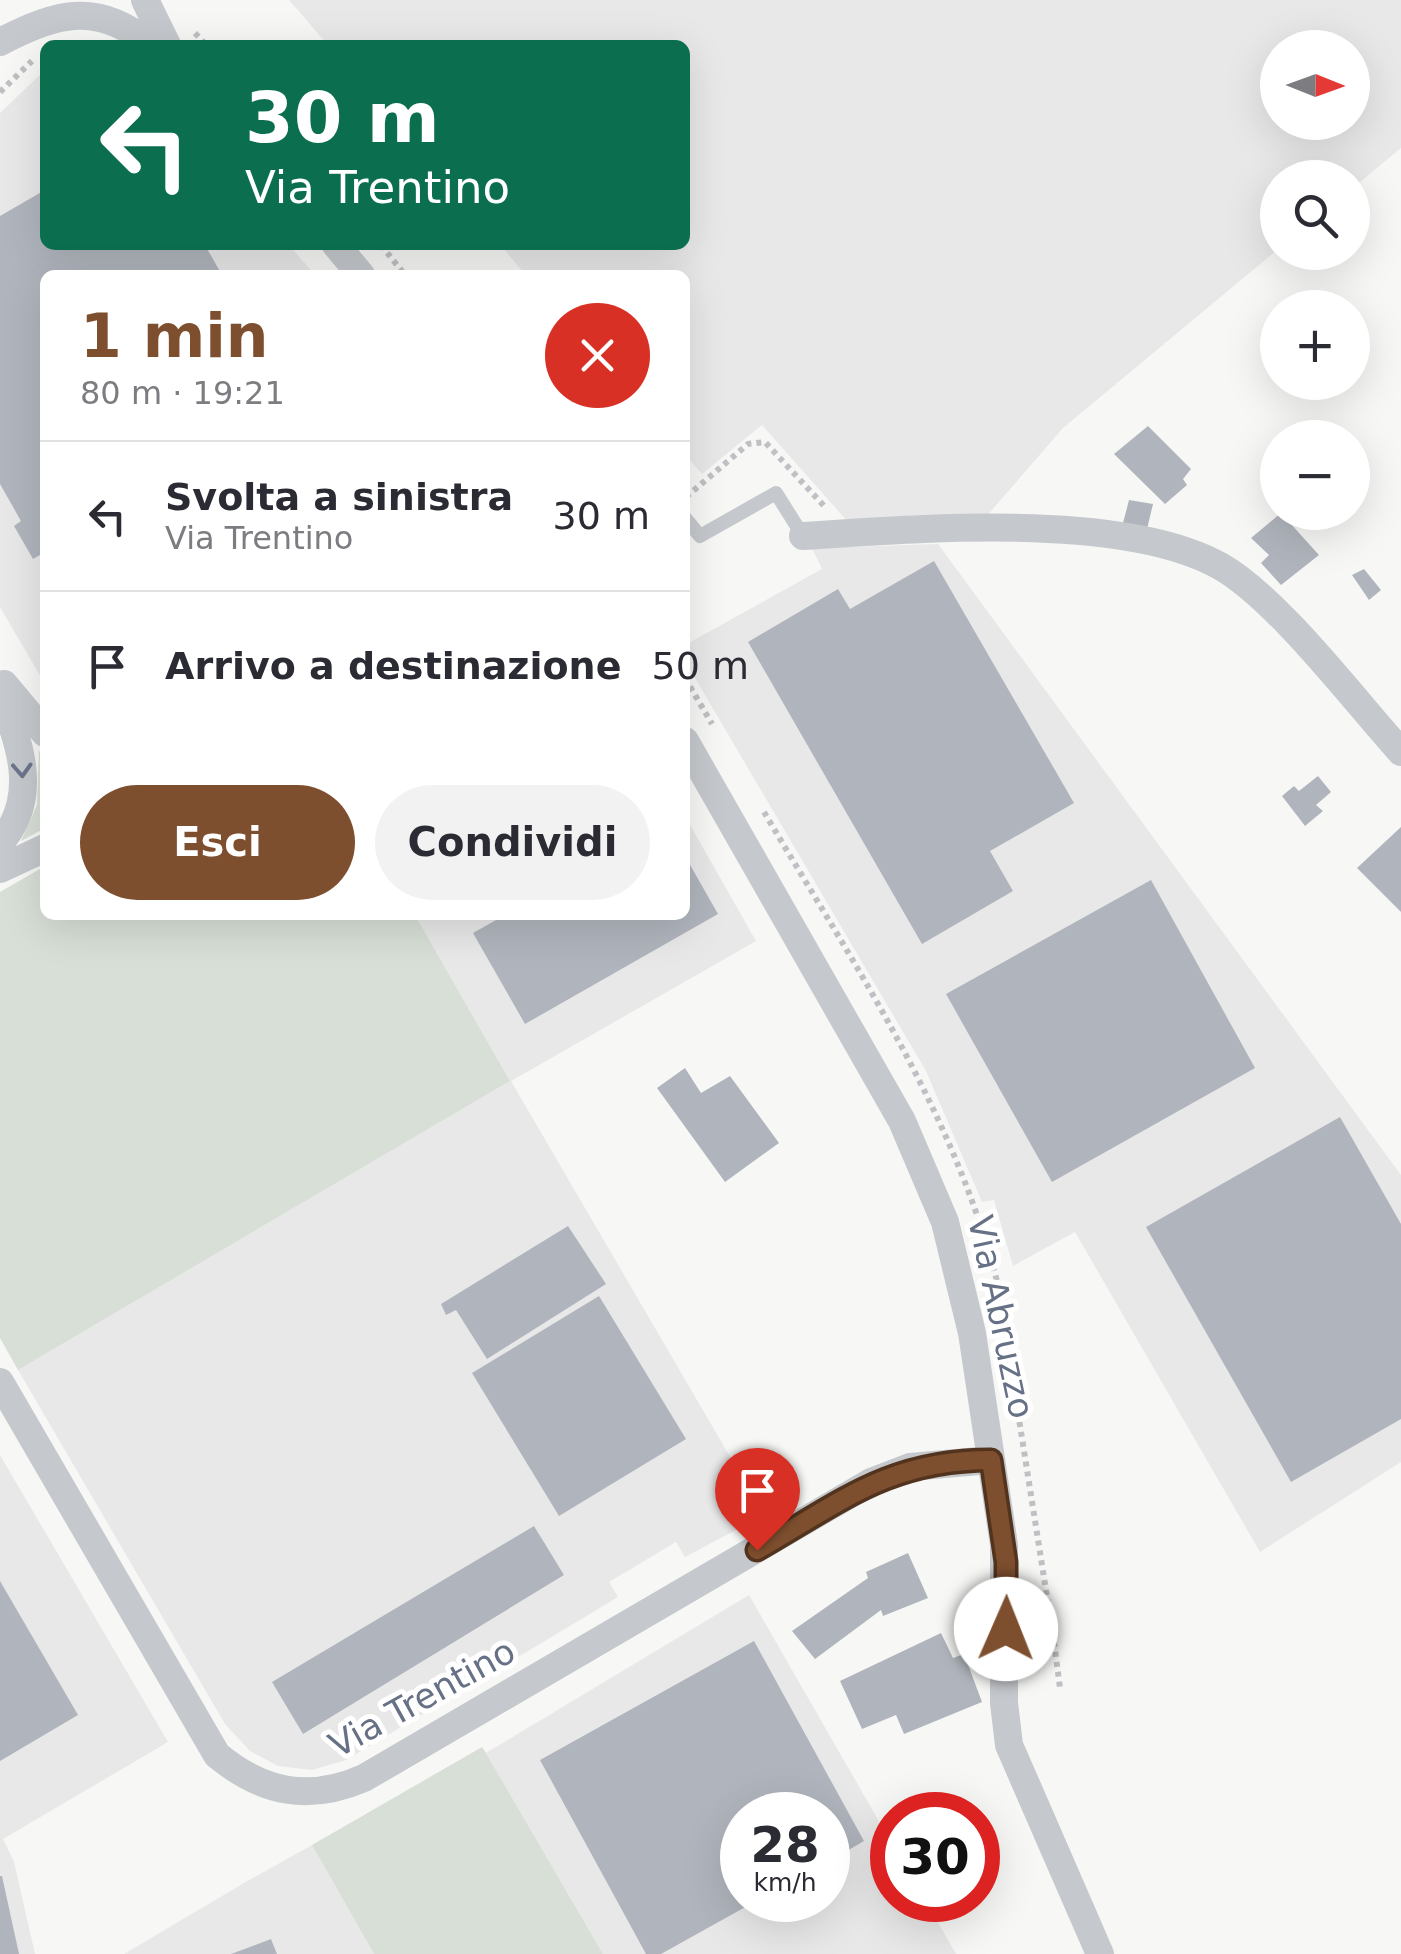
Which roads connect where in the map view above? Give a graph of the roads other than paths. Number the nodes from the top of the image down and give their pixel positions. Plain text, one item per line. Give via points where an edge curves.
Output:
1 (32, 0) edge
2 (144, 0) edge
3 (143, 40) edge
4 (164, 40) edge
5 (0, 41) edge
6 (340, 250) edge
7 (357, 270) edge
8 (690, 524) edge
9 (804, 536) joint
10 (0, 678) edge
11 (0, 694) edge
12 (40, 727) edge
13 (690, 750) edge
14 (1401, 752) edge
15 (0, 844) edge
16 (38, 852) edge
17 (0, 869) edge
18 (0, 1382) edge
19 (991, 1460) junction
20 (1100, 1954) edge

1 - 5 street
2 - 4 street
3 - 5 street via 108,18 83,14
6 - 7 street
8 - 9 lane via 700,536 776,494
9 - 14 street via 1046,530 1176,548 1253,590
10 - 12 street
11 -> 15 street via 23,760 17,817
13 - 19 street, Via Abruzzo via 924,1168 964,1294
16 - 17 street
18 - 19 street, Via Trentino via 217,1756 262,1786 290,1792 340,1788 364,1778 871,1482 942,1462
19 - 20 street, Via Abruzzo via 1007,1574 1009,1744

